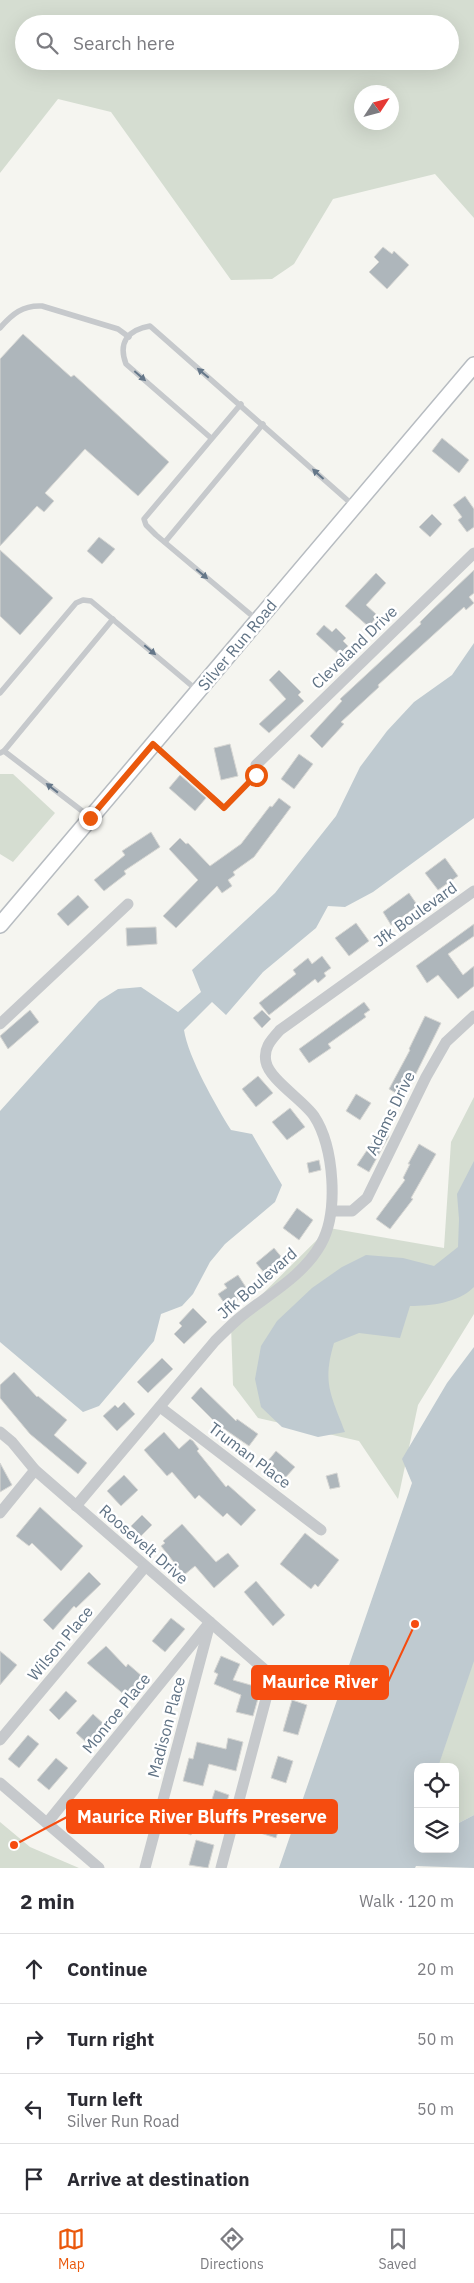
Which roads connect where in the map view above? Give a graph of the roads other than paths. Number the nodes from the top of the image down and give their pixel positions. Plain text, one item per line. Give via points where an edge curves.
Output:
1 (0, 328) edge
2 (129, 337) junction
3 (474, 365) edge
4 (241, 404) junction
5 (262, 424) junction
6 (211, 438) junction
7 (354, 506) junction
8 (165, 542) junction
9 (474, 553) edge
10 (113, 619) junction
11 (257, 620) junction
12 (198, 691) junction
13 (0, 693) edge
14 (153, 744) junction
15 (2, 752) edge
16 (256, 765) joint
17 (90, 818) junction
18 (474, 891) edge
19 (128, 904) dead end
20 (0, 925) edge
21 (474, 1016) edge
22 (0, 1024) edge
23 (332, 1211) junction
24 (160, 1407) junction
25 (0, 1432) edge
26 (35, 1470) junction
27 (76, 1506) junction
28 (0, 1513) edge
29 (321, 1530) dead end
30 (146, 1567) junction
31 (210, 1622) junction
32 (0, 1740) edge
33 (0, 1783) edge
34 (47, 1824) junction
35 (100, 1868) edge
36 (145, 1868) edge
37 (221, 1868) edge

1 - 2 lane via 21,309 42,306 118,329
4 -> 2 lane via 150,326 139,328
2 -> 6 lane via 121,351 126,364
3 - 7 main road, Silver Run Road
4 - 5 lane
4 - 6 lane
7 -> 5 lane
5 - 8 lane
6 - 8 lane via 144,519 146,525
7 - 11 main road, Silver Run Road
8 -> 11 lane
9 - 16 street, Cleveland Drive
10 -> 12 lane
10 - 13 lane via 91,601 76,603
10 - 15 lane
11 - 12 main road, Silver Run Road
12 - 14 main road, Silver Run Road
14 - 16 lane via 224,808 256,775
14 - 17 main road, Silver Run Road
17 -> 15 lane
17 - 20 main road, Silver Run Road
18 - 23 street, Jfk Boulevard via 280,1030 266,1045 266,1064 314,1115 326,1142
19 - 22 street
21 - 23 street, Adams Drive via 440,1051 367,1198 352,1212
23 - 24 street, Jfk Boulevard via 322,1244 299,1272 215,1341
24 - 27 street, Jfk Boulevard
24 - 29 street, Truman Place
25 - 26 street, Roosevelt Drive
26 - 27 street, Roosevelt Drive
26 - 28 street
27 - 30 street, Roosevelt Drive
30 - 31 street, Roosevelt Drive
30 - 32 street, Wilson Place
31 - 34 street, Monroe Place
31 - 36 street, Madison Place
31 - 37 street, Roosevelt Drive via 272,1676
33 - 34 street
34 - 35 street

